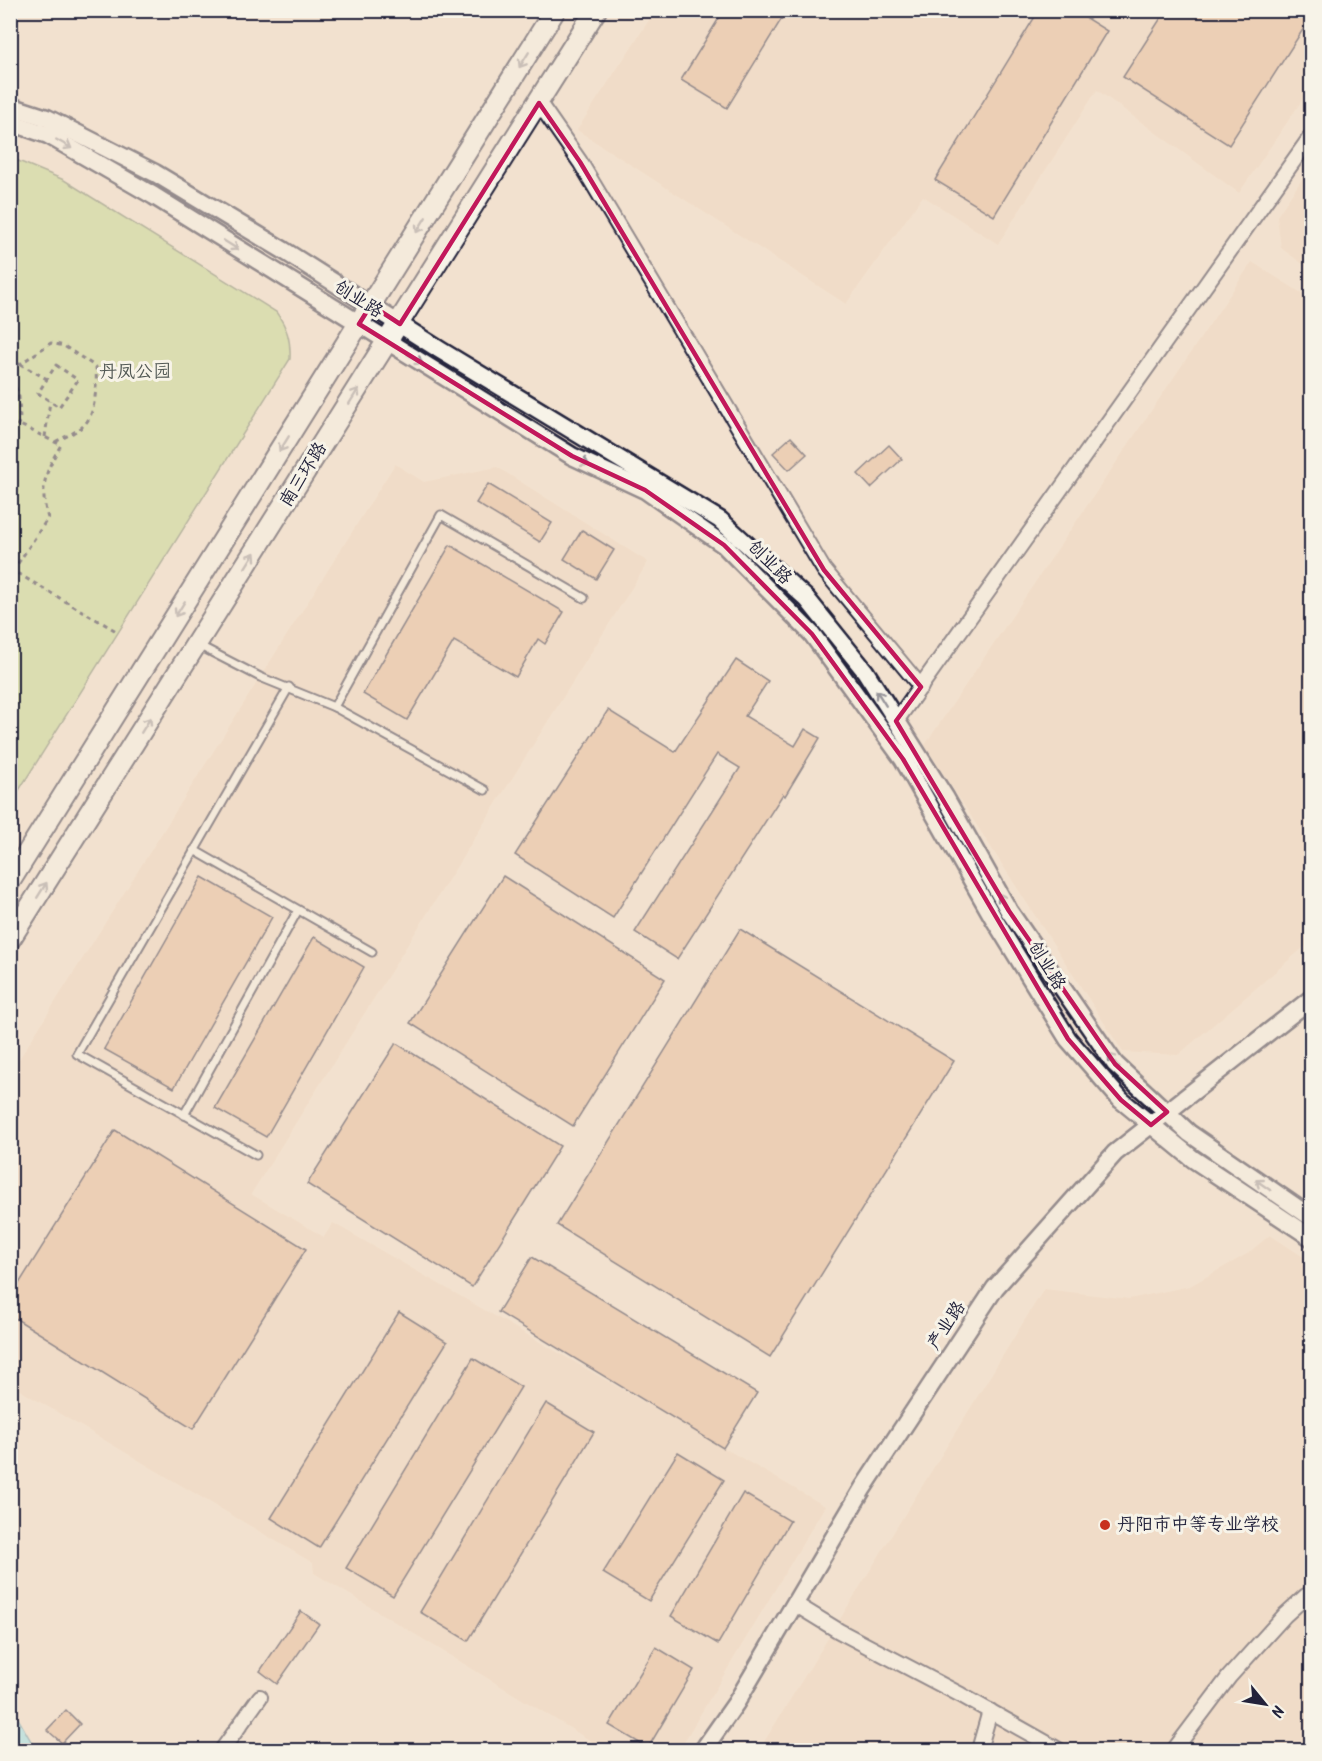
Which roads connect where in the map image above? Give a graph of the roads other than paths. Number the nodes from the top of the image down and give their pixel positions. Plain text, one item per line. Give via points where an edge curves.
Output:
1 (555, 10) edge
2 (596, 10) edge
3 (539, 103) junction
4 (10, 106) edge
5 (10, 122) edge
6 (1311, 135) edge
7 (370, 305) junction
8 (359, 324) junction
9 (400, 324) junction
10 (388, 342) junction
11 (584, 598) dead end
12 (197, 645) junction
13 (289, 687) junction
14 (921, 687) junction
15 (334, 707) junction
16 (896, 721) junction
17 (485, 790) dead end
18 (194, 850) junction
19 (10, 881) edge
20 (297, 909) junction
21 (10, 939) edge
22 (372, 952) dead end
23 (1311, 998) edge
24 (1167, 1113) junction
25 (184, 1114) junction
26 (1151, 1125) junction
27 (256, 1155) dead end
28 (1311, 1218) edge
29 (1311, 1238) edge
30 (1311, 1594) edge
31 (795, 1604) junction
32 (260, 1697) dead end
33 (990, 1711) junction
34 (222, 1750) edge
35 (703, 1750) edge
36 (978, 1750) edge
37 (1059, 1750) edge
38 (1174, 1750) edge

1 -> 7 main road, 南三环路
2 - 3 main road, 南三环路
3 - 9 main road, 南三环路
3 - 14 street via 580,162 824,570
4 - 7 street, 创业路 via 47,118 154,173
5 -> 8 street, 创业路 via 48,135 154,196
6 - 14 street
7 - 8 main road, 南三环路
7 - 9 street, 创业路
8 - 10 street, 创业路
8 -> 19 main road, 南三环路
9 - 10 main road, 南三环路
16 -> 9 street, 创业路 via 865,671 807,599 720,519
12 -> 10 main road, 南三环路
10 -> 26 street, 创业路 via 572,456 645,490 724,546 812,634 903,759 1068,1039 1120,1100
11 - 15 lane via 441,515
12 - 13 lane
21 -> 12 main road, 南三环路
13 - 15 lane
13 - 18 lane
14 - 16 street
15 - 17 lane
24 -> 16 street, 创业路 via 1115,1064 1009,911
18 - 20 lane
18 - 25 lane via 77,1054
20 - 22 lane
20 - 25 lane
23 - 24 street, 产业路
24 - 26 street, 产业路
28 -> 24 street, 创业路 via 1189,1133
25 - 27 lane
26 - 29 street, 创业路 via 1193,1159
26 - 31 street, 产业路 via 1116,1152 995,1288 863,1488
30 - 38 street via 1285,1615 1229,1677
31 - 33 street
31 - 35 street, 产业路
32 - 34 street
33 - 36 street
33 - 37 street

